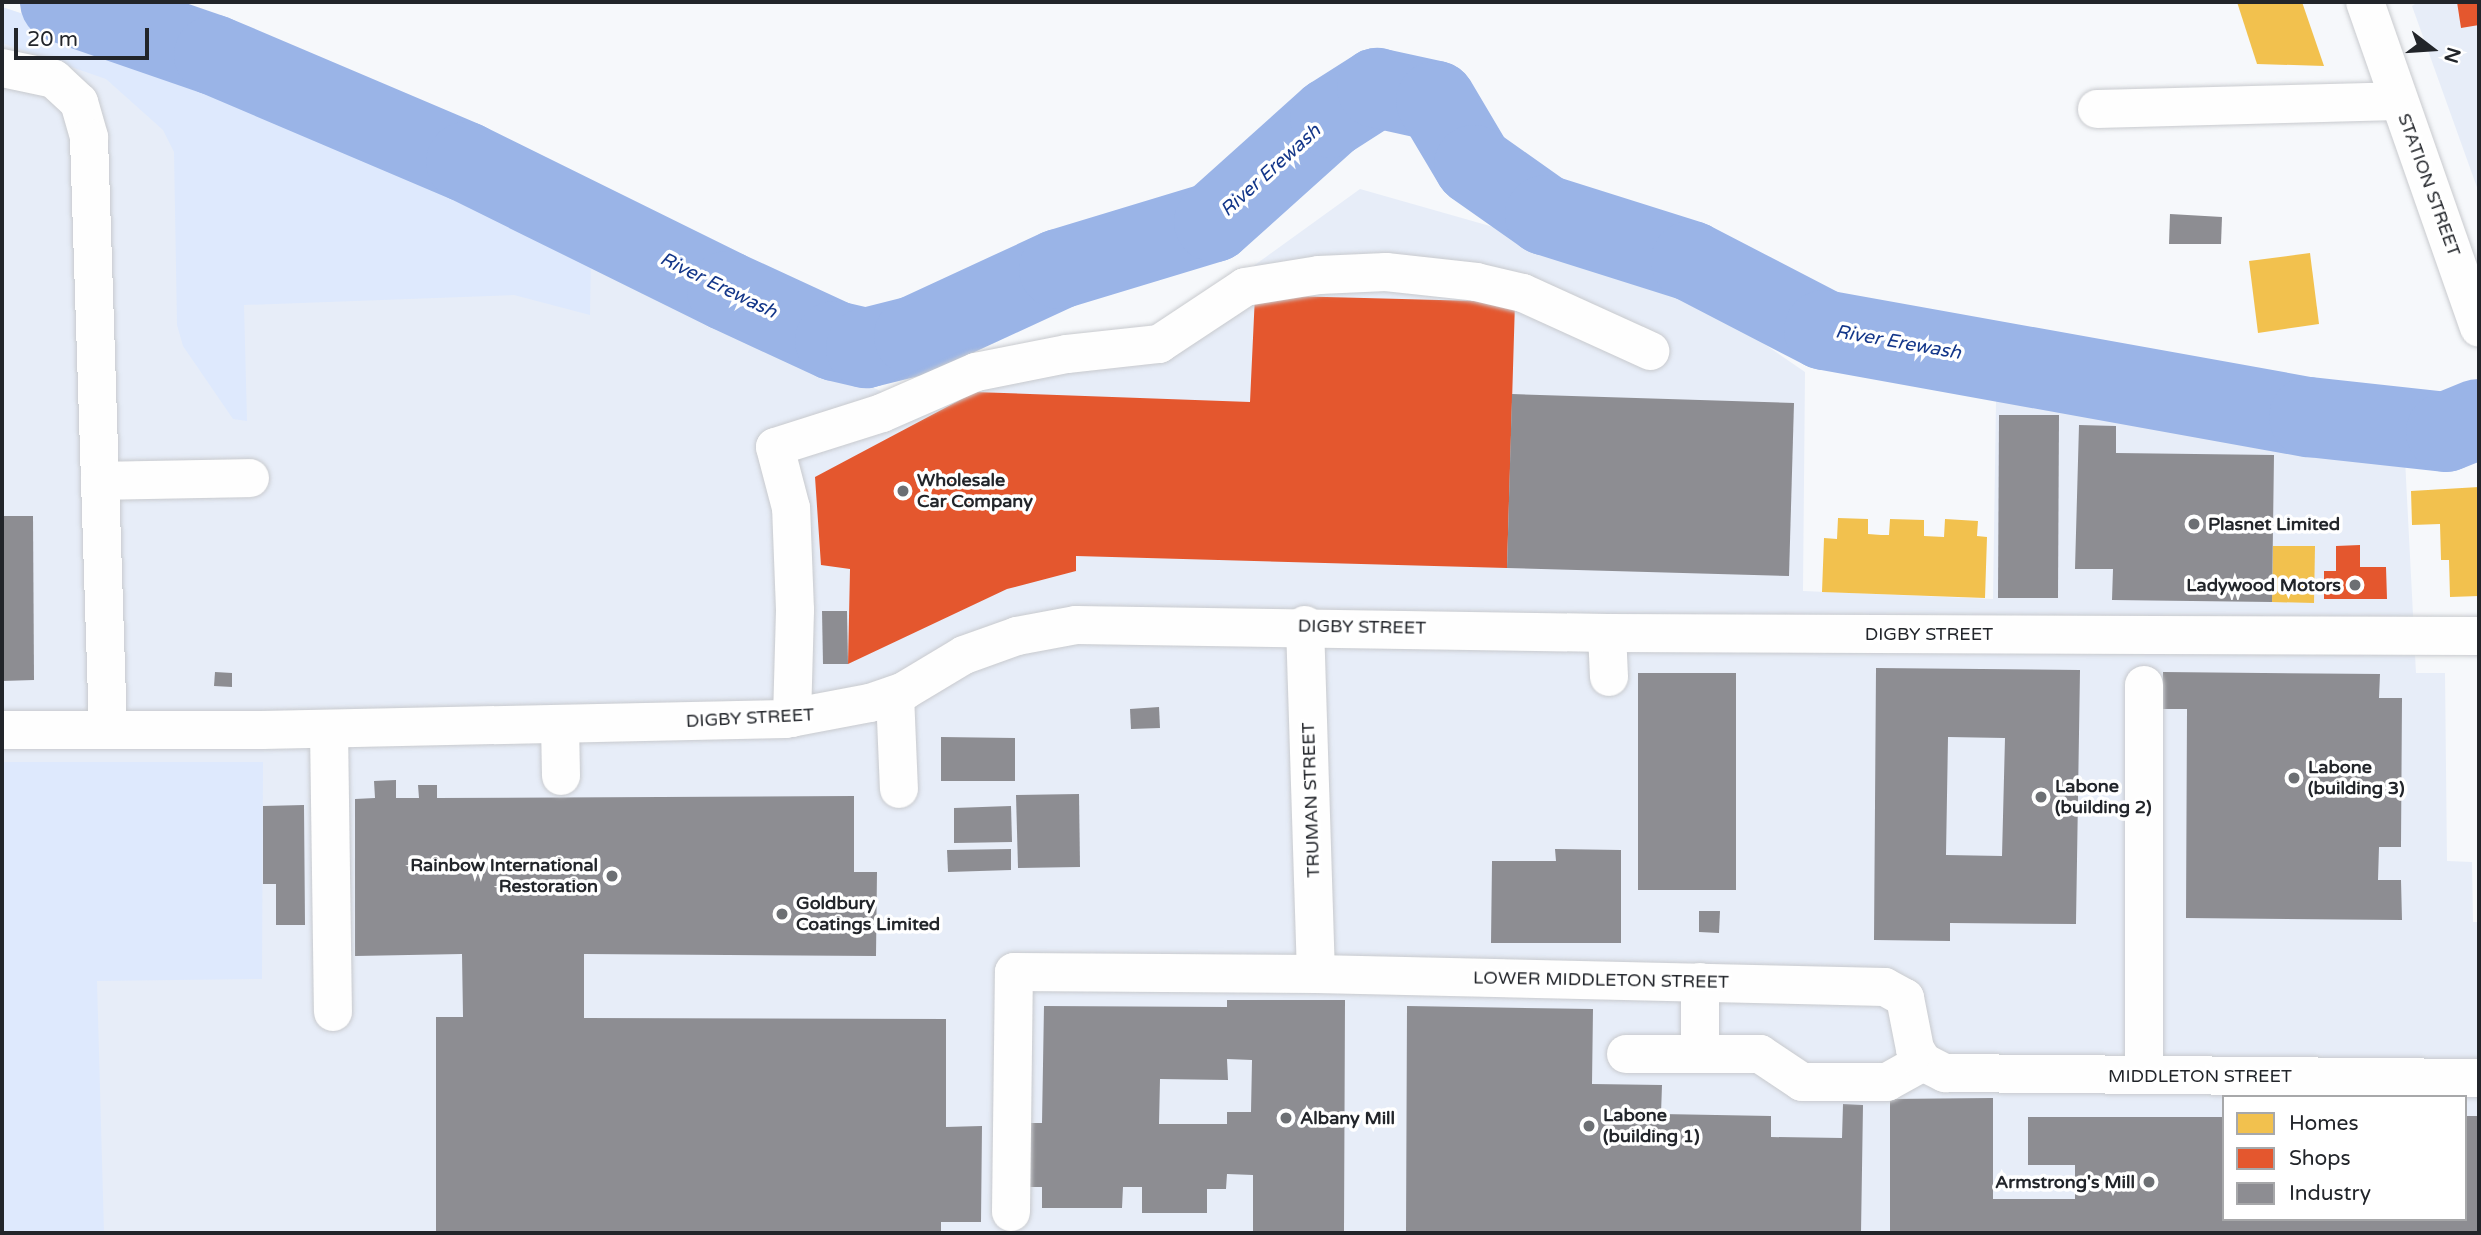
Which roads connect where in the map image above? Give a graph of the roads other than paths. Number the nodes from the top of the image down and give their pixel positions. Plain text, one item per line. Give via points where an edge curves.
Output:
1 (2365, 2) edge
2 (2, 68) edge
3 (2398, 101) junction
4 (2097, 109) dead end
5 (2479, 328) edge
6 (1650, 351) dead end
7 (250, 478) dead end
8 (100, 481) junction
9 (1305, 625) junction
10 (1608, 633) junction
11 (2479, 636) edge
12 (1609, 677) dead end
13 (2144, 685) dead end
14 (895, 695) junction
15 (792, 718) junction
16 (560, 724) junction
17 (328, 729) junction
18 (2, 730) edge
19 (108, 730) junction
20 (561, 776) dead end
21 (899, 789) dead end
22 (1316, 974) junction
23 (1700, 982) junction
24 (333, 1012) dead end
25 (1626, 1054) dead end
26 (1700, 1054) junction
27 (1923, 1062) junction
28 (2144, 1076) junction
29 (2479, 1078) edge
30 (1011, 1212) dead end

1 - 3 street, STATION STREET
2 - 8 street via 54,79 79,103 89,138
3 - 4 street
3 - 5 street, STATION STREET
6 - 15 street via 1523,293 1386,272 1318,275 1245,287 1159,344 1067,354 976,372 882,414 775,447 791,508 795,610
7 - 8 street
8 - 19 street
9 - 10 street, DIGBY STREET
9 - 14 street, DIGBY STREET via 1164,640 1076,625 1017,636 964,655
9 - 22 street, TRUMAN STREET via 1302,855
10 - 11 street, DIGBY STREET
10 - 12 street
13 - 28 street
14 - 15 street, DIGBY STREET via 833,713
14 - 21 street
15 - 16 street, DIGBY STREET
16 - 17 street, DIGBY STREET
16 - 20 street
17 - 19 street, DIGBY STREET
17 - 24 street
18 - 19 street, DIGBY STREET
22 - 23 street, LOWER MIDDLETON STREET
22 - 30 street, LOWER MIDDLETON STREET via 1014,972
23 - 26 street
23 - 27 street, LOWER MIDDLETON STREET via 1897,990 1905,998 1915,1049
25 - 26 street
26 - 27 street via 1759,1054 1802,1082 1887,1082
27 - 28 street, MIDDLETON STREET via 1945,1073
28 - 29 street, MIDDLETON STREET

